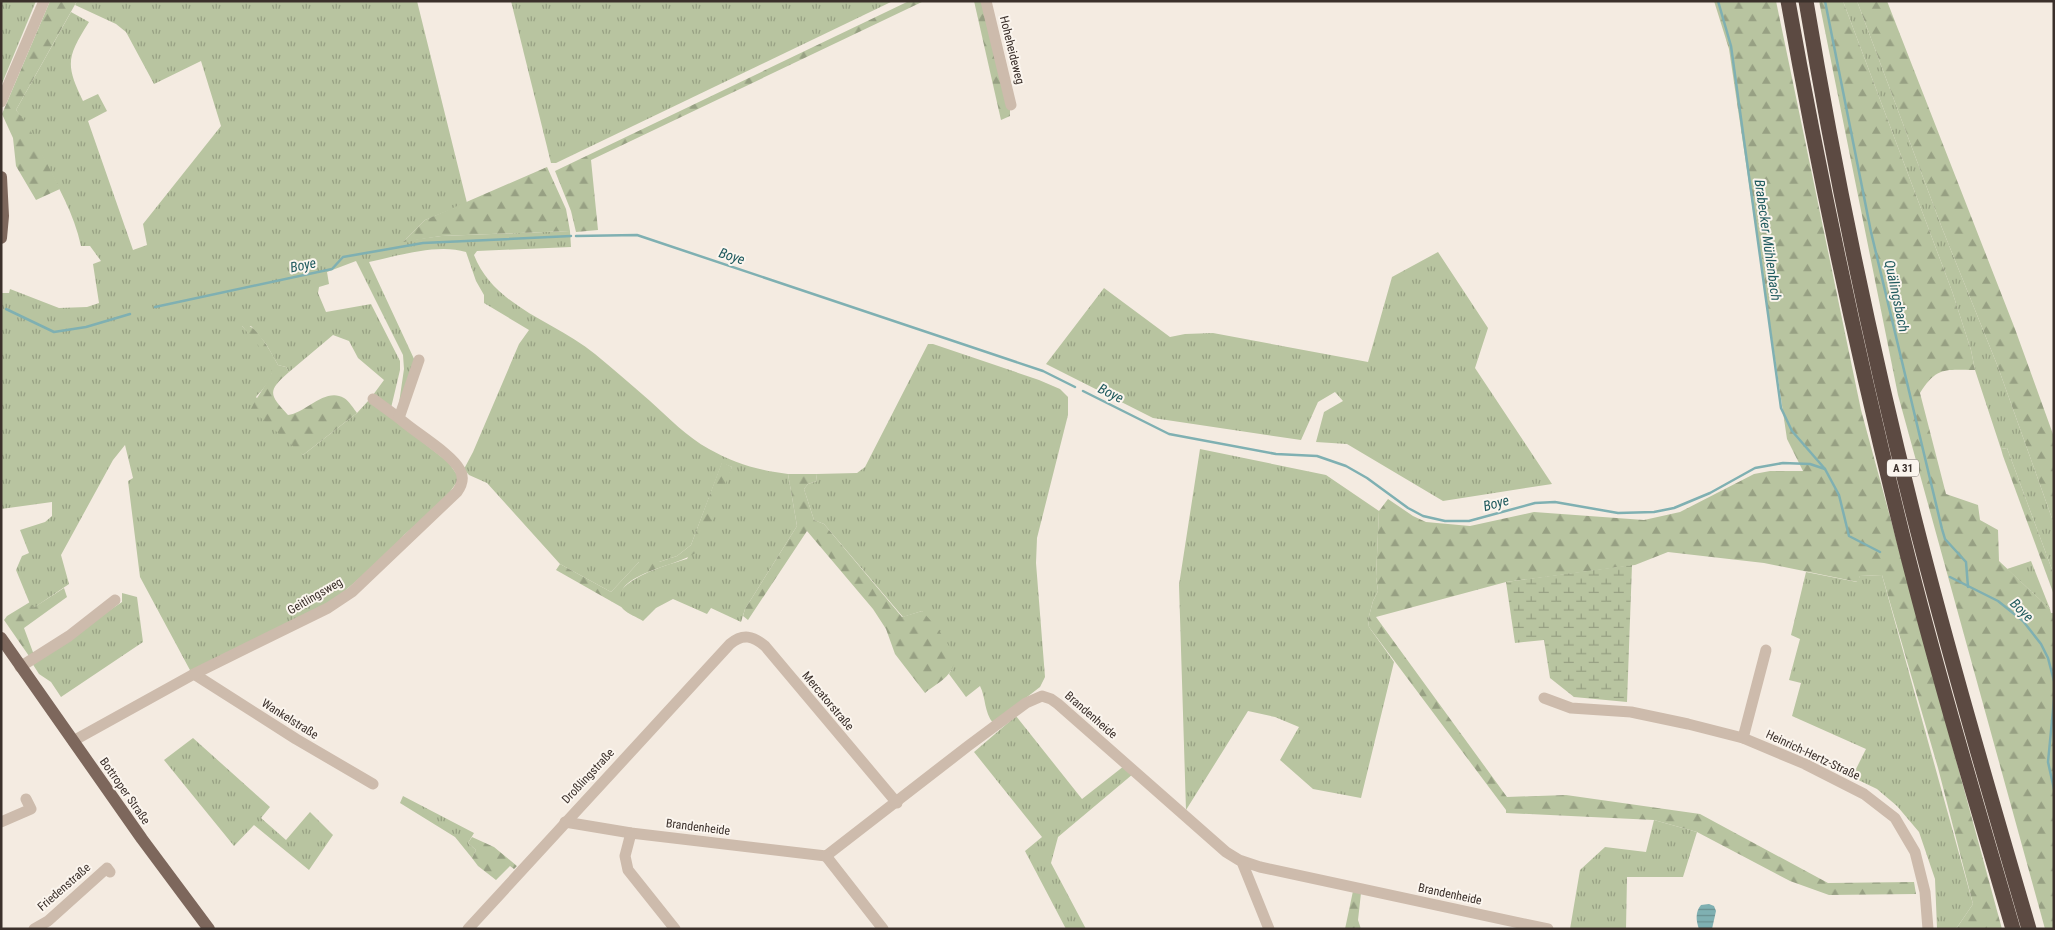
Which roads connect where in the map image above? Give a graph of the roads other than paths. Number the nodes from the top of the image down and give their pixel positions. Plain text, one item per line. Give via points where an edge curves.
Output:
1 (44, 1) edge
2 (986, 1) edge
3 (1788, 1) edge
4 (1806, 1) edge
5 (1, 102) edge
6 (1011, 105) dead end
7 (1, 177) edge
8 (1, 238) edge
9 (419, 360) dead end
10 (373, 399) dead end
11 (399, 418) junction
12 (115, 600) dead end
13 (1, 638) edge
14 (730, 644) joint
15 (1766, 650) dead end
16 (20, 667) junction
17 (194, 674) junction
18 (1544, 698) dead end
19 (1743, 738) junction
20 (73, 741) junction
21 (373, 784) dead end
22 (26, 799) dead end
23 (896, 803) junction
24 (1, 822) edge
25 (565, 822) junction
26 (631, 833) junction
27 (826, 856) junction
28 (1242, 862) junction
29 (110, 872) dead end
30 (34, 929) edge
31 (209, 929) edge
32 (468, 929) edge
33 (675, 929) edge
34 (883, 929) edge
35 (1269, 929) edge
36 (1548, 929) edge
37 (1928, 929) edge
38 (2013, 929) edge
39 (2029, 929) edge

1 - 5 street
2 - 6 street, Hoheheideweg
3 - 38 highway, A 31 via 1850,311 1899,519
4 - 39 highway, A 31 via 1865,306 1914,516 1970,729
7 - 8 main road
9 - 11 street
10 - 11 street, Geitlingsweg
11 - 17 street, Geitlingsweg via 454,462 462,477 456,492 352,592 328,608
12 - 16 street via 69,636
13 - 16 main road, Bottroper Straße
14 - 23 street, Mercatorstraße via 738,638 750,637 765,646
14 - 25 street, Droßlingstraße
15 - 19 street
16 - 20 main road, Bottroper Straße
17 - 20 street, Geitlingsweg
17 - 21 street, Wankelstraße via 296,740
18 - 19 street, Heinrich-Hertz-Straße via 1571,708 1631,712
19 - 37 street, Heinrich-Hertz-Straße via 1864,794 1895,818 1915,852 1925,892
20 - 31 main road, Bottroper Straße
22 - 24 street via 31,808
23 - 27 street, Brandenheide
23 - 28 street, Brandenheide via 1026,703 1042,696 1058,704 1226,852
25 - 26 street, Brandenheide
25 - 32 street, Droßlingstraße
26 - 27 street, Brandenheide
26 - 33 street via 626,856 628,870
27 - 34 street
28 - 35 street
28 - 36 street, Brandenheide
29 - 30 street, Friedenstraße via 107,868

